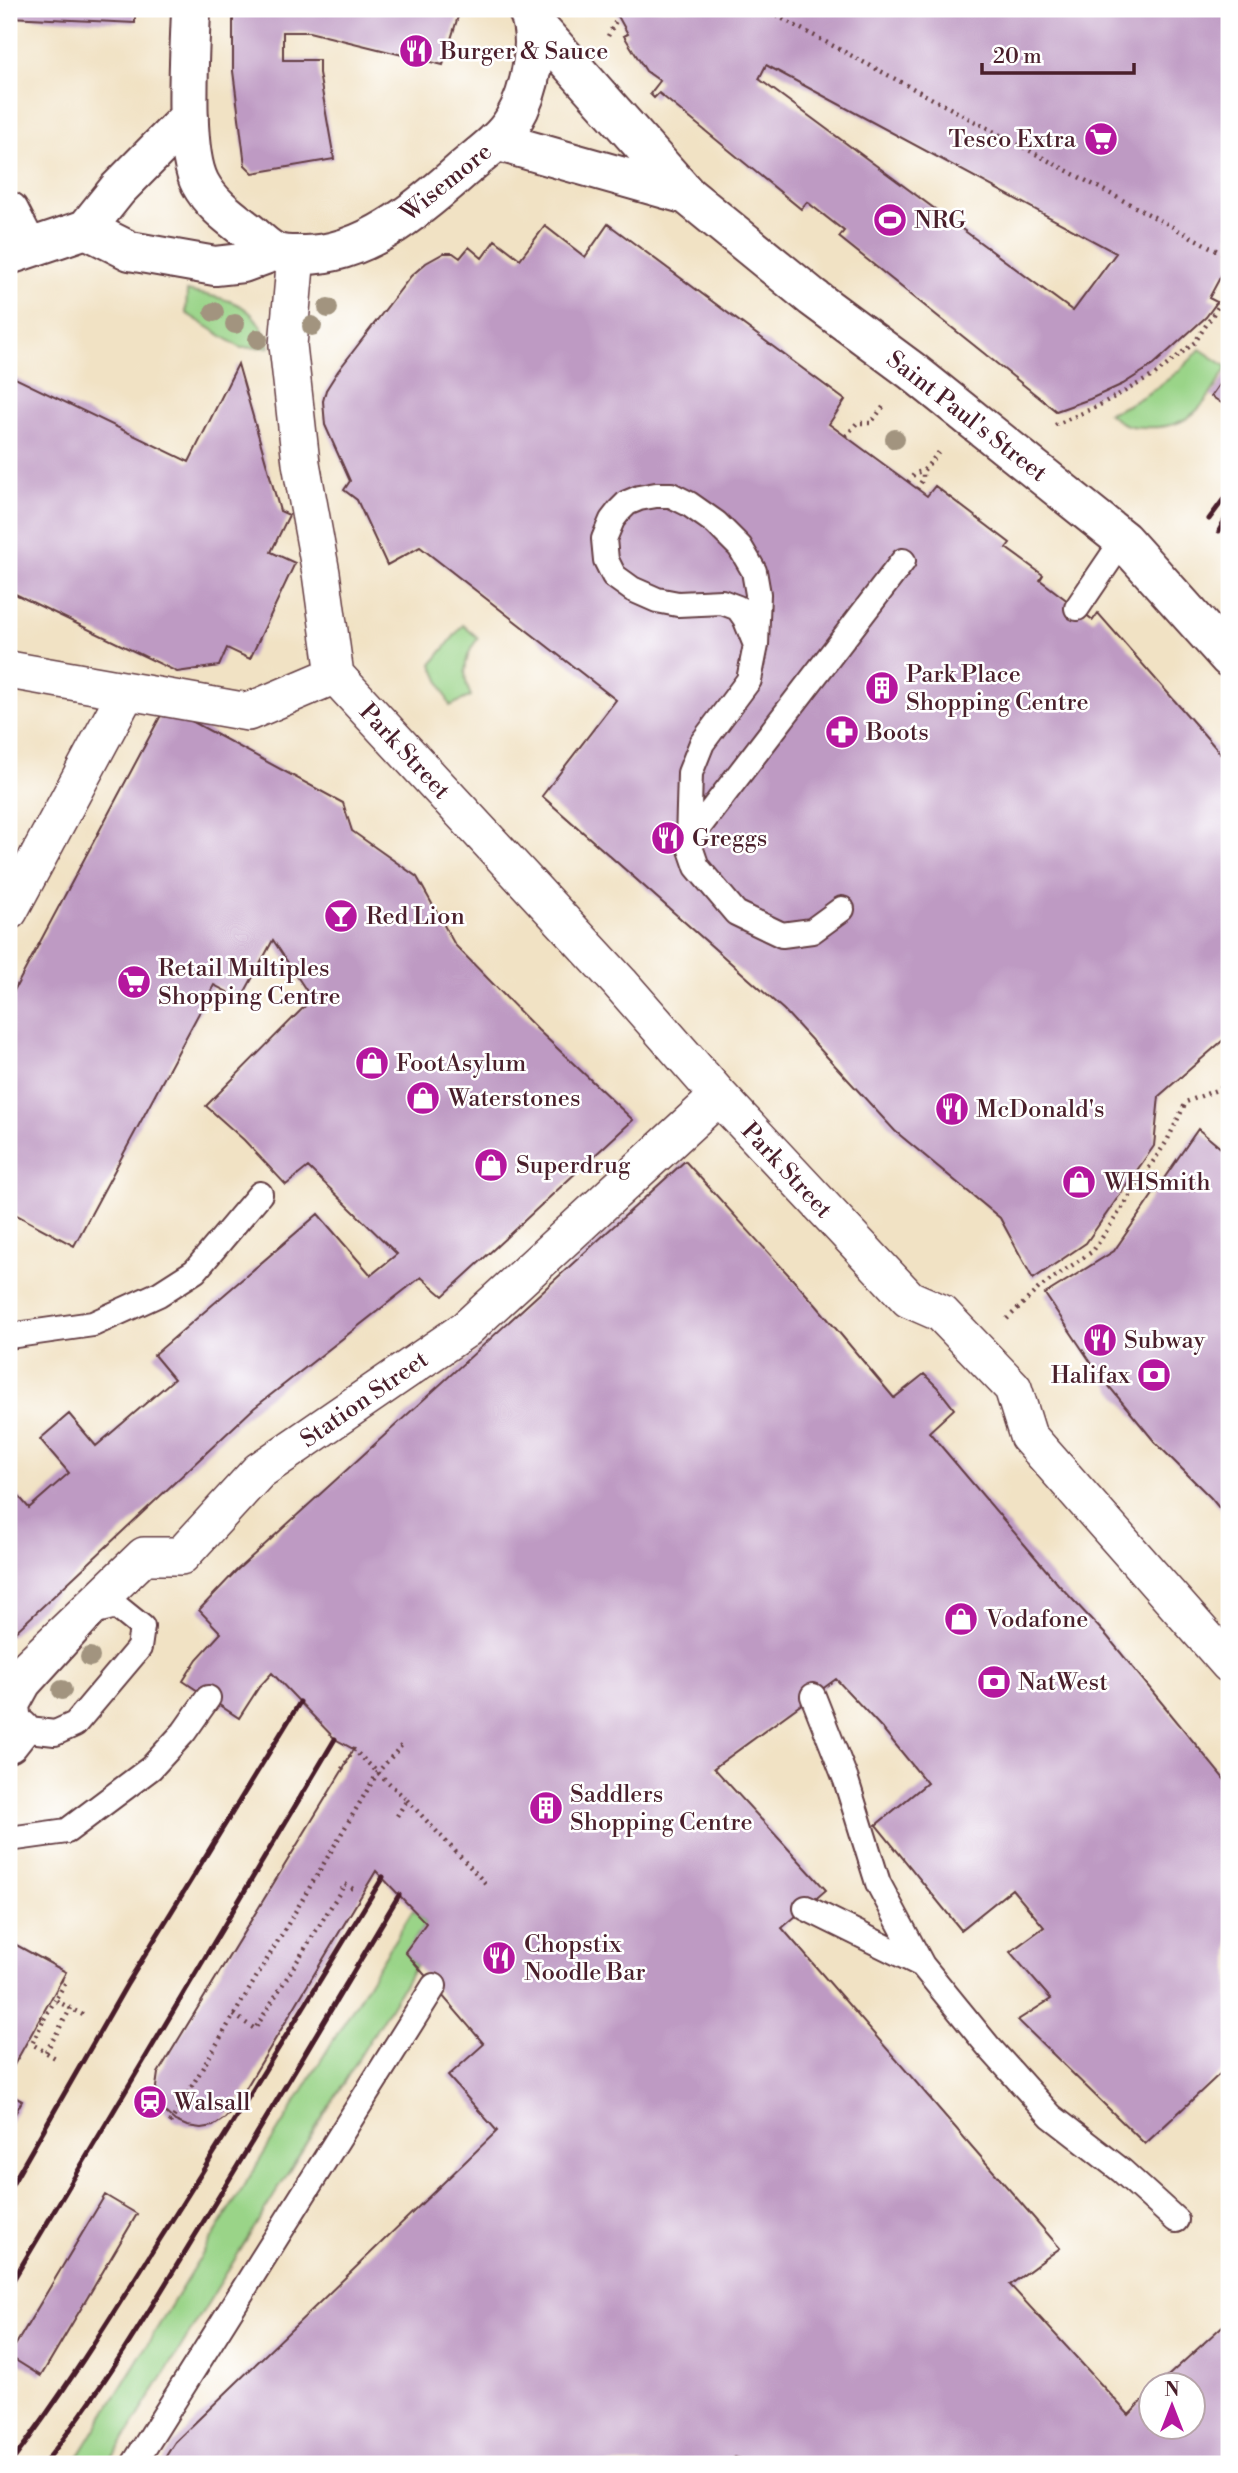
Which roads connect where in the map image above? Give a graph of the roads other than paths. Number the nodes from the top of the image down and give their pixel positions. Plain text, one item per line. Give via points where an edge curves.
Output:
1 (191, 9) edge
2 (532, 13) edge
3 (189, 117) junction
4 (496, 141) junction
5 (687, 195) junction
6 (9, 211) edge
7 (86, 229) junction
8 (18, 251) edge
9 (285, 253) junction
10 (1123, 540) junction
11 (903, 561) dead end
12 (1077, 608) dead end
13 (756, 645) junction
14 (1229, 658) edge
15 (9, 670) edge
16 (335, 675) junction
17 (127, 691) junction
18 (688, 841) junction
19 (842, 909) dead end
20 (9, 911) edge
21 (719, 1096) junction
22 (260, 1194) dead end
23 (9, 1336) edge
24 (1229, 1664) edge
25 (9, 1686) edge
26 (813, 1696) dead end
27 (208, 1698) dead end
28 (12, 1728) edge
29 (9, 1839) edge
30 (806, 1908) dead end
31 (922, 1965) junction
32 (434, 1986) dead end
33 (1175, 2220) dead end
34 (134, 2464) edge

1 - 3 street
2 - 4 street, Wisemore via 531,76 512,124
2 - 5 street, Saint Paul's Street
3 - 7 street via 118,189
3 - 9 street via 193,162 211,200
4 - 5 street, Saint Paul's Street
4 - 9 street, Wisemore via 393,225 352,247 324,255
5 - 10 street, Saint Paul's Street
6 - 8 street
7 - 8 street
7 - 9 street, Wisemore via 130,251 215,266
9 - 16 street via 288,345 301,463
10 - 12 lane
10 - 14 street, Saint Paul's Street
11 - 18 lane
13 - 13 lane via 738,608 722,602 657,600 614,576 606,560 604,539 619,510 639,498 671,495 716,523 740,547 754,571
13 - 18 lane via 749,680 702,743 690,773
15 - 17 street
16 - 17 street via 248,712
16 - 21 street, Park Street
17 - 20 street
18 - 19 lane via 696,867 736,914 782,935 812,931
21 - 24 street, Park Street via 909,1299 942,1313 1013,1388 1028,1436
21 - 25 street, Station Street via 466,1329 259,1471 181,1556 144,1556
22 - 23 lane via 195,1271 159,1294 93,1324
26 - 31 lane via 846,1780 878,1883
27 - 29 lane via 151,1768 67,1831
28 - 28 lane via 28,1686 96,1611 116,1606 142,1628 139,1648 75,1724 55,1733
30 - 31 lane
31 - 33 lane via 1051,2116
32 - 34 lane

